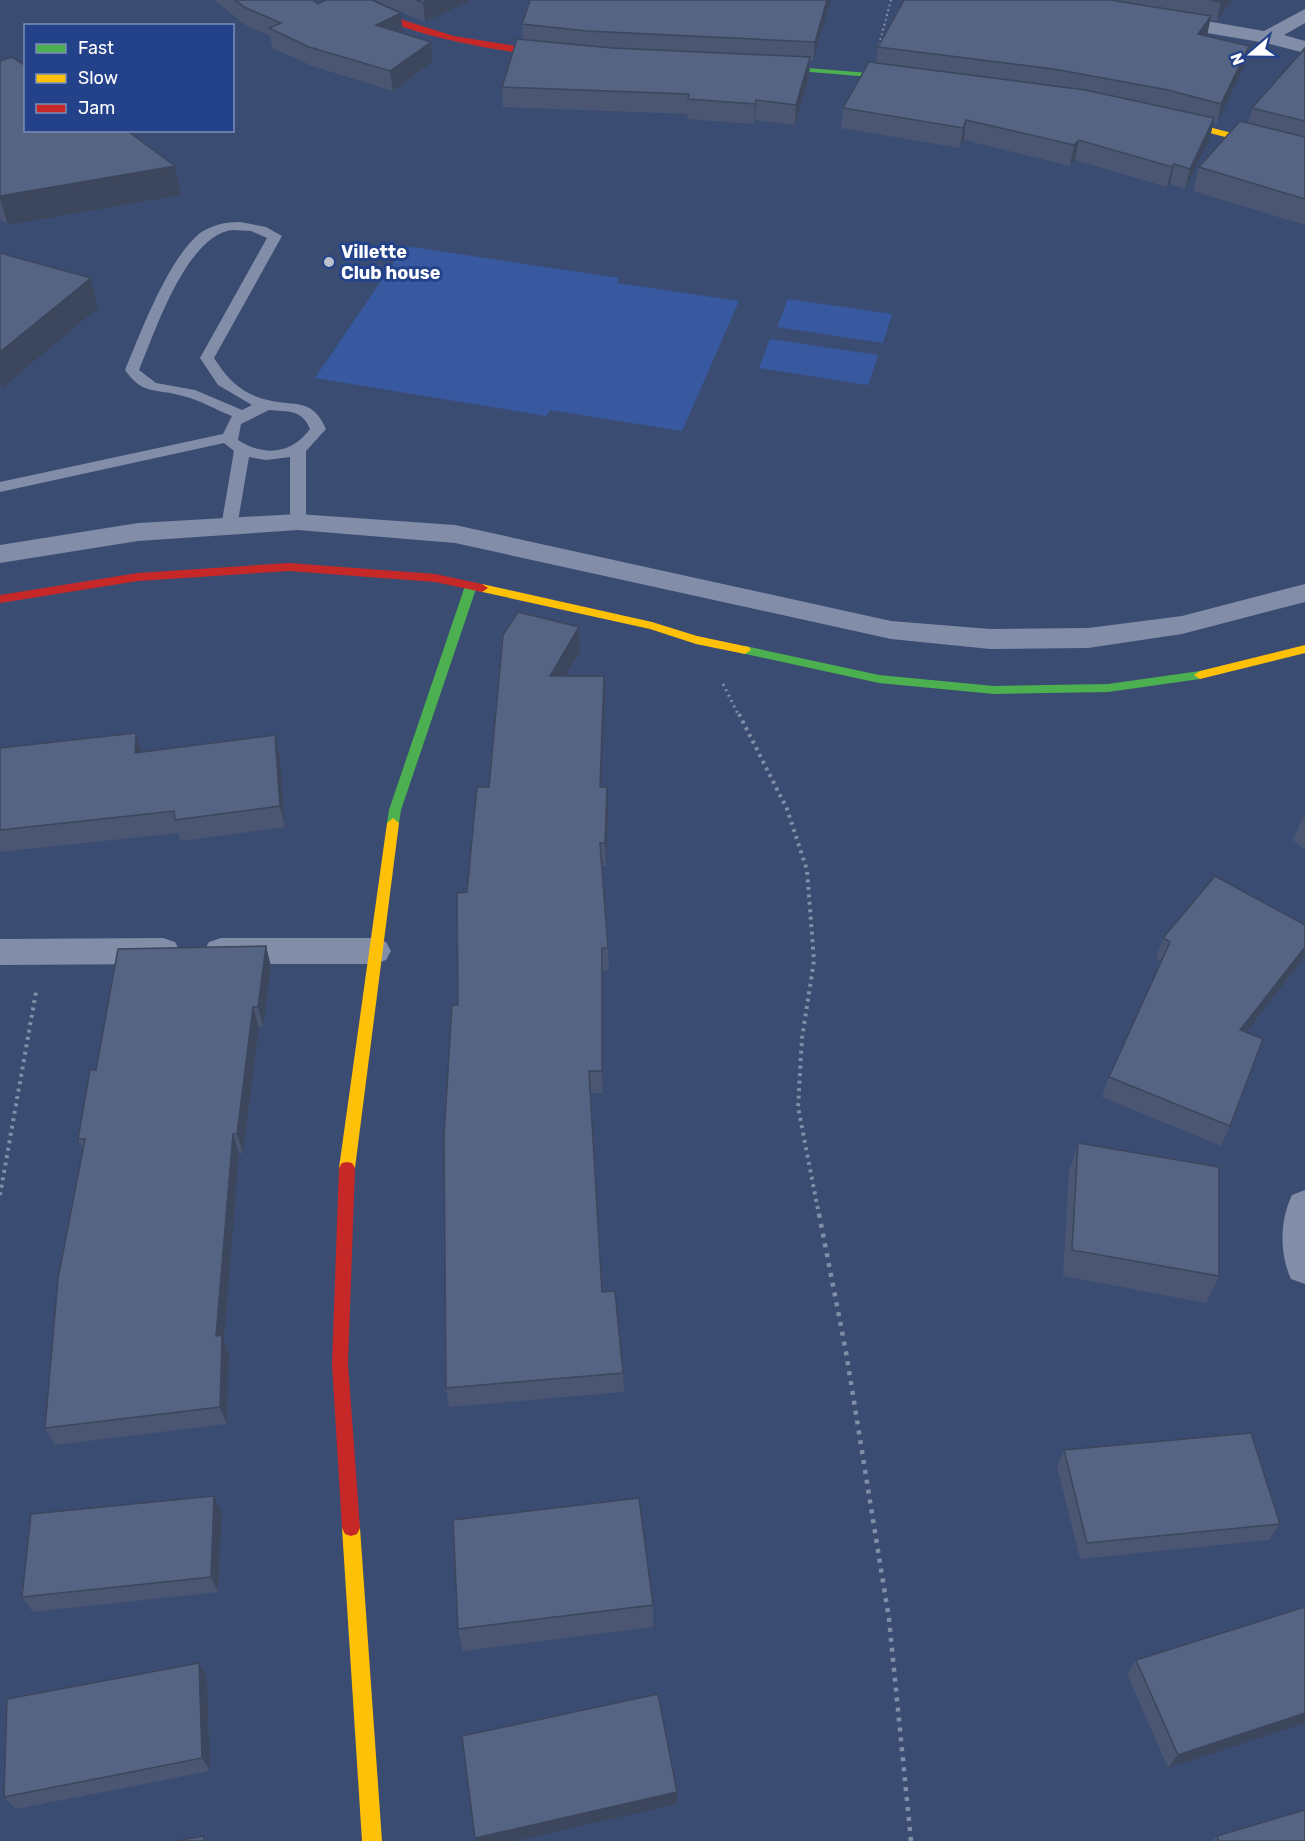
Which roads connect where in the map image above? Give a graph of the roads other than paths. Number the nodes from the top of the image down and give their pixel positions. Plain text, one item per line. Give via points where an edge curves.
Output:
1 (354, 0) edge
2 (1305, 15) edge
3 (1142, 16) edge
4 (1267, 37) junction
5 (1305, 47) edge
6 (577, 57) edge
7 (752, 65) edge
8 (917, 79) edge
9 (1151, 116) edge
10 (1305, 155) edge
11 (268, 405) junction
12 (242, 415) junction
13 (230, 437) junction
14 (298, 450) junction
15 (242, 451) junction
16 (0, 487) edge
17 (298, 522) junction
18 (229, 527) junction
19 (0, 554) edge
20 (471, 586) junction
21 (1305, 593) edge
22 (0, 599) edge
23 (1305, 649) edge
24 (374, 951) junction
25 (0, 952) edge
26 (1305, 1206) edge
27 (1305, 1267) edge
28 (372, 1841) edge

1 - 6 street via 400,23 448,38 502,49
2 - 4 street
3 - 4 street
4 - 5 street
7 - 8 street
9 - 10 street
11 - 12 lane
11 - 12 lane via 220,380 207,358 275,236 253,225 216,229 194,248 161,301 132,370 139,381 156,390 189,393
11 - 14 lane via 288,405 314,418 318,429 311,441
12 - 13 lane via 233,425
13 - 15 lane
13 - 16 lane
14 - 15 lane via 279,456
14 - 17 lane
15 - 18 lane
17 - 18 street
17 - 21 street via 455,534 891,630 990,639 1088,638 1182,625
18 - 19 street via 138,532
20 - 22 street via 435,578 289,567 138,577
20 - 23 street via 879,679 994,690 1108,688 1216,673
20 - 24 street via 395,810
24 - 25 street
24 - 28 street via 348,1149 340,1364
26 - 27 street via 1301,1229

